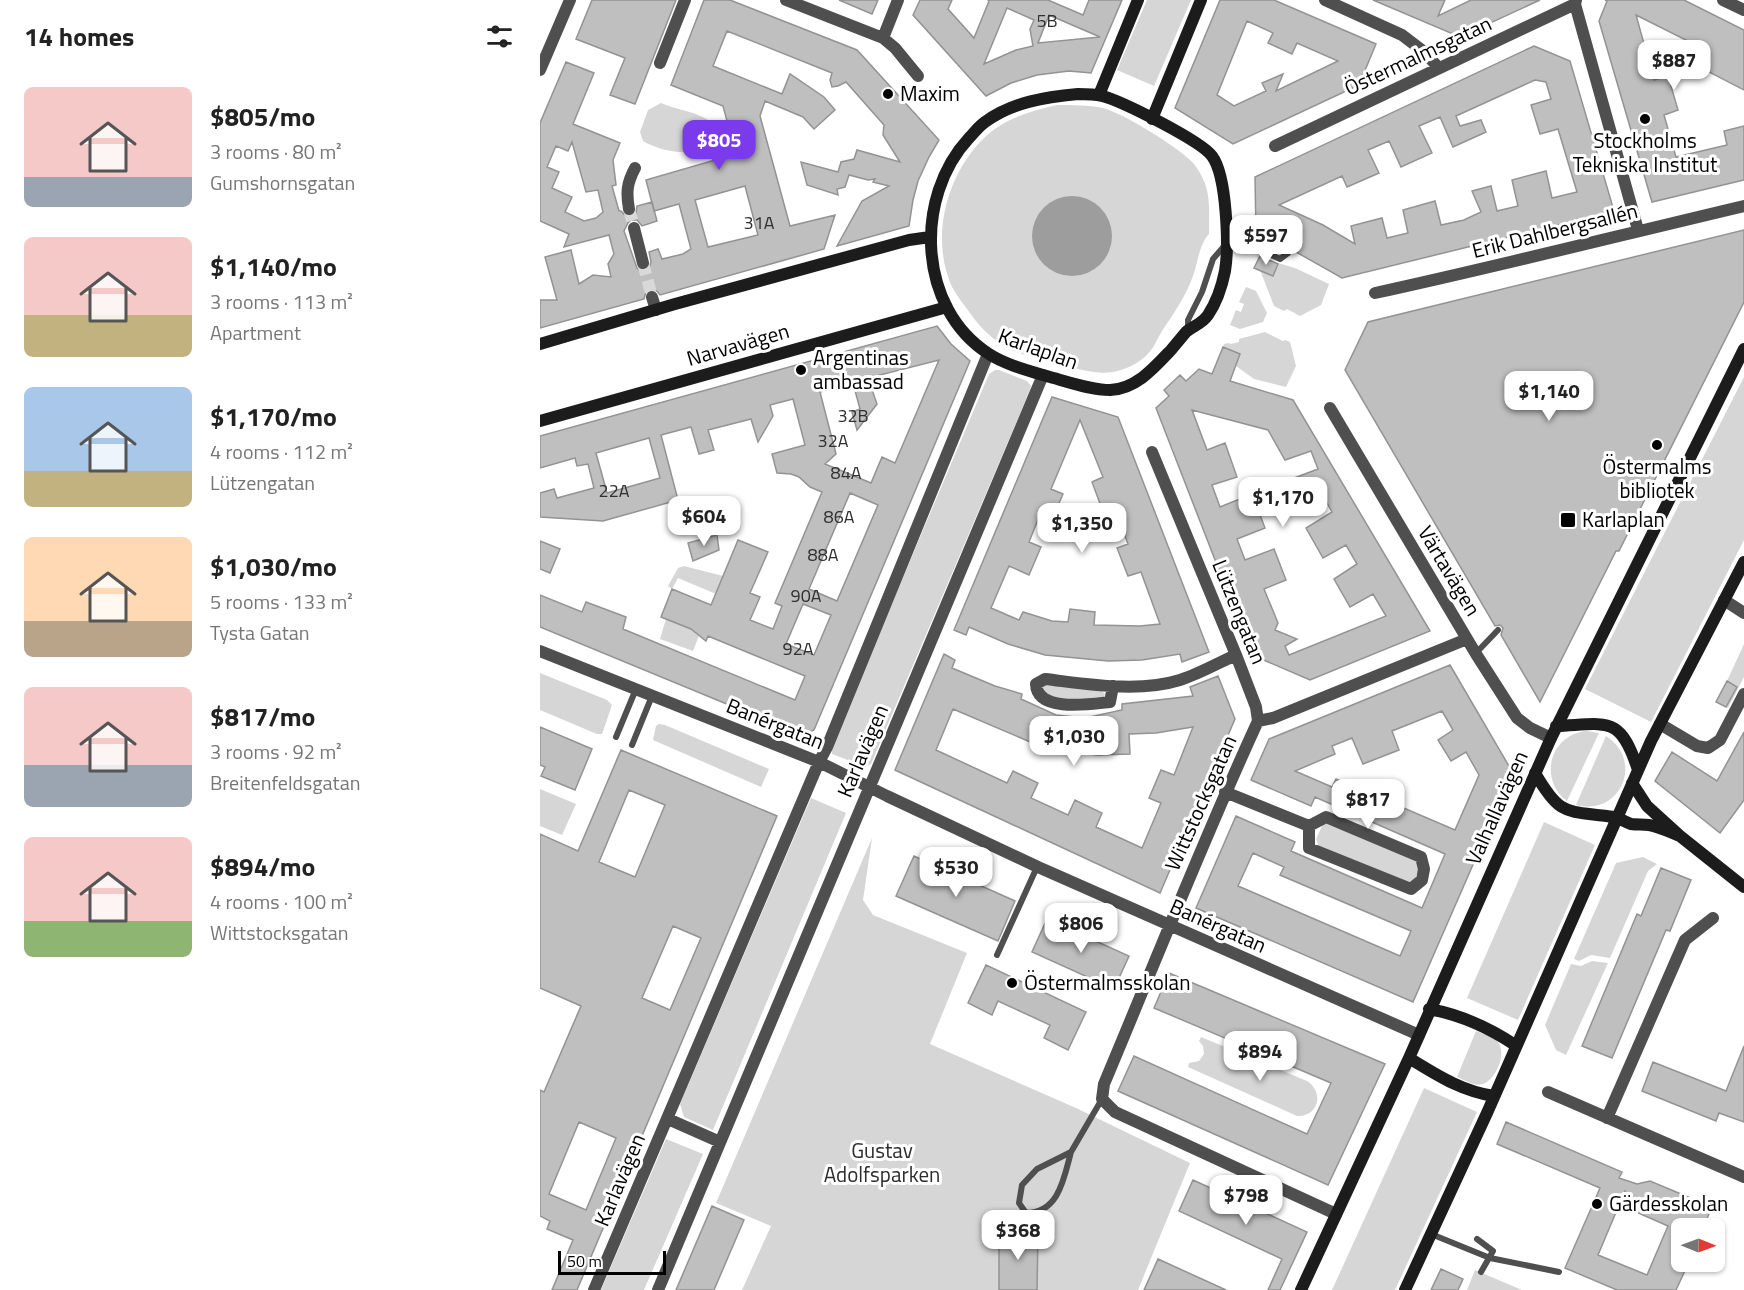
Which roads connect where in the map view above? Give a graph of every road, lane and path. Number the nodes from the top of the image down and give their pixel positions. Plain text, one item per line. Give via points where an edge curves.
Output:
1 (570, 0) edge
2 (685, 0) edge
3 (786, 0) edge
4 (898, 0) edge
5 (1138, 0) edge
6 (1201, 0) edge
7 (1325, 0) edge
8 (1723, 0) edge
9 (1575, 2) edge
10 (1739, 6) edge
11 (883, 38) junction
12 (660, 63) dead end
13 (1439, 68) junction
14 (540, 70) edge
15 (918, 76) dead end
16 (1099, 95) junction
17 (1152, 119) junction
18 (1275, 146) dead end
19 (635, 168) dead end
20 (1744, 206) edge
21 (628, 209) tunnel mouth
22 (634, 228) tunnel mouth
23 (1638, 230) junction
24 (930, 237) junction
25 (1226, 244) junction
26 (1288, 253) dead end
27 (643, 263) tunnel mouth
28 (1375, 293) dead end
29 (652, 297) tunnel mouth
30 (947, 307) junction
31 (656, 310) junction
32 (540, 344) edge
33 (1744, 350) edge
34 (988, 354) junction
35 (1043, 375) junction
36 (1330, 408) dead end
37 (540, 420) edge
38 (1152, 452) dead end
39 (1744, 562) edge
40 (1724, 600) junction
41 (1744, 613) edge
42 (1498, 630) dead end
43 (1467, 639) junction
44 (540, 651) edge
45 (1476, 654) junction
46 (1236, 655) junction
47 (1113, 686) junction
48 (636, 689) junction
49 (1744, 694) edge
50 (652, 696) junction
51 (1258, 721) junction
52 (1660, 724) junction
53 (1553, 732) junction
54 (616, 737) dead end
55 (632, 745) dead end
56 (819, 762) junction
57 (1638, 770) junction
58 (1535, 773) junction
59 (1632, 783) junction
60 (869, 787) junction
61 (1225, 792) junction
62 (1617, 817) junction
63 (1309, 826) junction
64 (1680, 836) junction
65 (1038, 867) junction
66 (1744, 887) edge
67 (1713, 918) dead end
68 (1169, 926) junction
69 (998, 955) dead end
70 (1429, 1010) junction
71 (1419, 1035) junction
72 (1515, 1045) junction
73 (1409, 1058) junction
74 (1548, 1092) dead end
75 (1494, 1096) junction
76 (1102, 1099) junction
77 (1607, 1118) junction
78 (668, 1119) junction
79 (720, 1142) junction
80 (1071, 1152) junction
81 (1744, 1177) edge
82 (1336, 1214) junction
83 (1431, 1234) junction
84 (1477, 1239) dead end
85 (1490, 1258) junction
86 (1481, 1272) dead end
87 (1559, 1272) dead end
88 (594, 1290) edge
89 (658, 1290) edge
90 (1301, 1290) edge
91 (1405, 1290) edge

1 - 14 street
2 - 12 street
3 - 11 street
4 - 11 street
5 - 16 main road
6 - 17 main road
7 - 13 street via 1402,35
8 - 10 street
9 - 13 street, Östermalmsgatan
9 - 23 street
11 - 15 street
13 - 18 street, Östermalmsgatan
16 - 17 main road, Karlaplan
16 - 24 main road, Karlaplan via 1047,97 1012,107 983,123 947,168 936,192
17 - 25 main road, Karlaplan via 1198,144 1213,157 1222,189
19 - 21 street via 628,182
20 - 23 street, Erik Dahlbergsallén
22 - 27 street
23 - 28 street, Erik Dahlbergsallén
24 - 30 main road, Karlaplan via 937,280
24 - 31 main road
25 - 26 lane via 1253,247 1280,259
25 - 35 main road, Karlaplan via 1225,271 1207,317 1188,330 1137,381 1125,388 1099,389
29 - 31 street
30 - 34 main road, Karlaplan via 959,326
30 - 37 main road, Narvavägen
31 - 32 main road
33 - 53 main road, Valhallavägen
34 - 35 main road, Karlaplan
34 - 56 street, Karlavägen
35 - 60 street, Karlavägen
36 - 43 street, Värtavägen
38 - 46 street, Lützengatan
39 - 40 main road
40 - 41 street
40 - 52 main road
42 - 45 lane
43 - 45 street, Värtavägen
43 - 51 street, Wittstocksgatan
44 - 48 street, Banérgatan
45 - 53 street, Värtavägen via 1517,718 1530,728
46 - 47 street via 1180,680
46 - 51 street, Lützengatan
47 - 47 street via 1045,679 1036,684 1036,690 1058,704 1079,706 1110,702
48 - 50 street, Banérgatan
48 - 54 lane
49 - 52 street via 1720,740 1708,748 1696,746
50 - 55 lane
50 - 56 street, Banérgatan
51 - 61 street, Wittstocksgatan
52 - 57 main road
53 - 57 main road via 1588,723 1614,728 1630,746
53 - 58 main road, Valhallavägen
56 - 60 street, Banérgatan
56 - 78 street, Karlavägen
57 - 59 main road
58 - 62 main road via 1556,804 1568,811
58 - 70 main road, Valhallavägen
59 - 62 main road
59 - 64 main road via 1642,801
60 - 65 street, Banérgatan
60 - 79 street, Karlavägen
61 - 63 street
61 - 68 street, Wittstocksgatan
62 - 64 main road
62 - 72 main road
63 - 63 street via 1309,848 1411,889 1422,880 1421,857 1326,817
64 - 66 main road
65 - 68 street, Banérgatan
65 - 69 lane
67 - 77 street via 1685,940
68 - 71 street, Banérgatan
68 - 76 street, Wittstocksgatan via 1104,1084
70 - 71 main road, Valhallavägen
70 - 72 main road via 1473,1020
71 - 73 main road, Valhallavägen
72 - 75 main road
73 - 75 main road via 1473,1093
73 - 82 main road, Valhallavägen
74 - 77 street
75 - 83 main road
76 - 80 lane
76 - 82 street via 1115,1112
77 - 81 street
78 - 79 street, Karlavägen
78 - 88 street, Karlavägen
79 - 89 street, Karlavägen
80 - 80 lane via 1036,1169 1022,1185 1019,1203 1026,1213 1039,1213 1051,1203 1063,1185
82 - 90 main road, Valhallavägen
83 - 85 lane
83 - 91 main road
84 - 85 lane via 1492,1251
85 - 86 lane
85 - 87 lane

